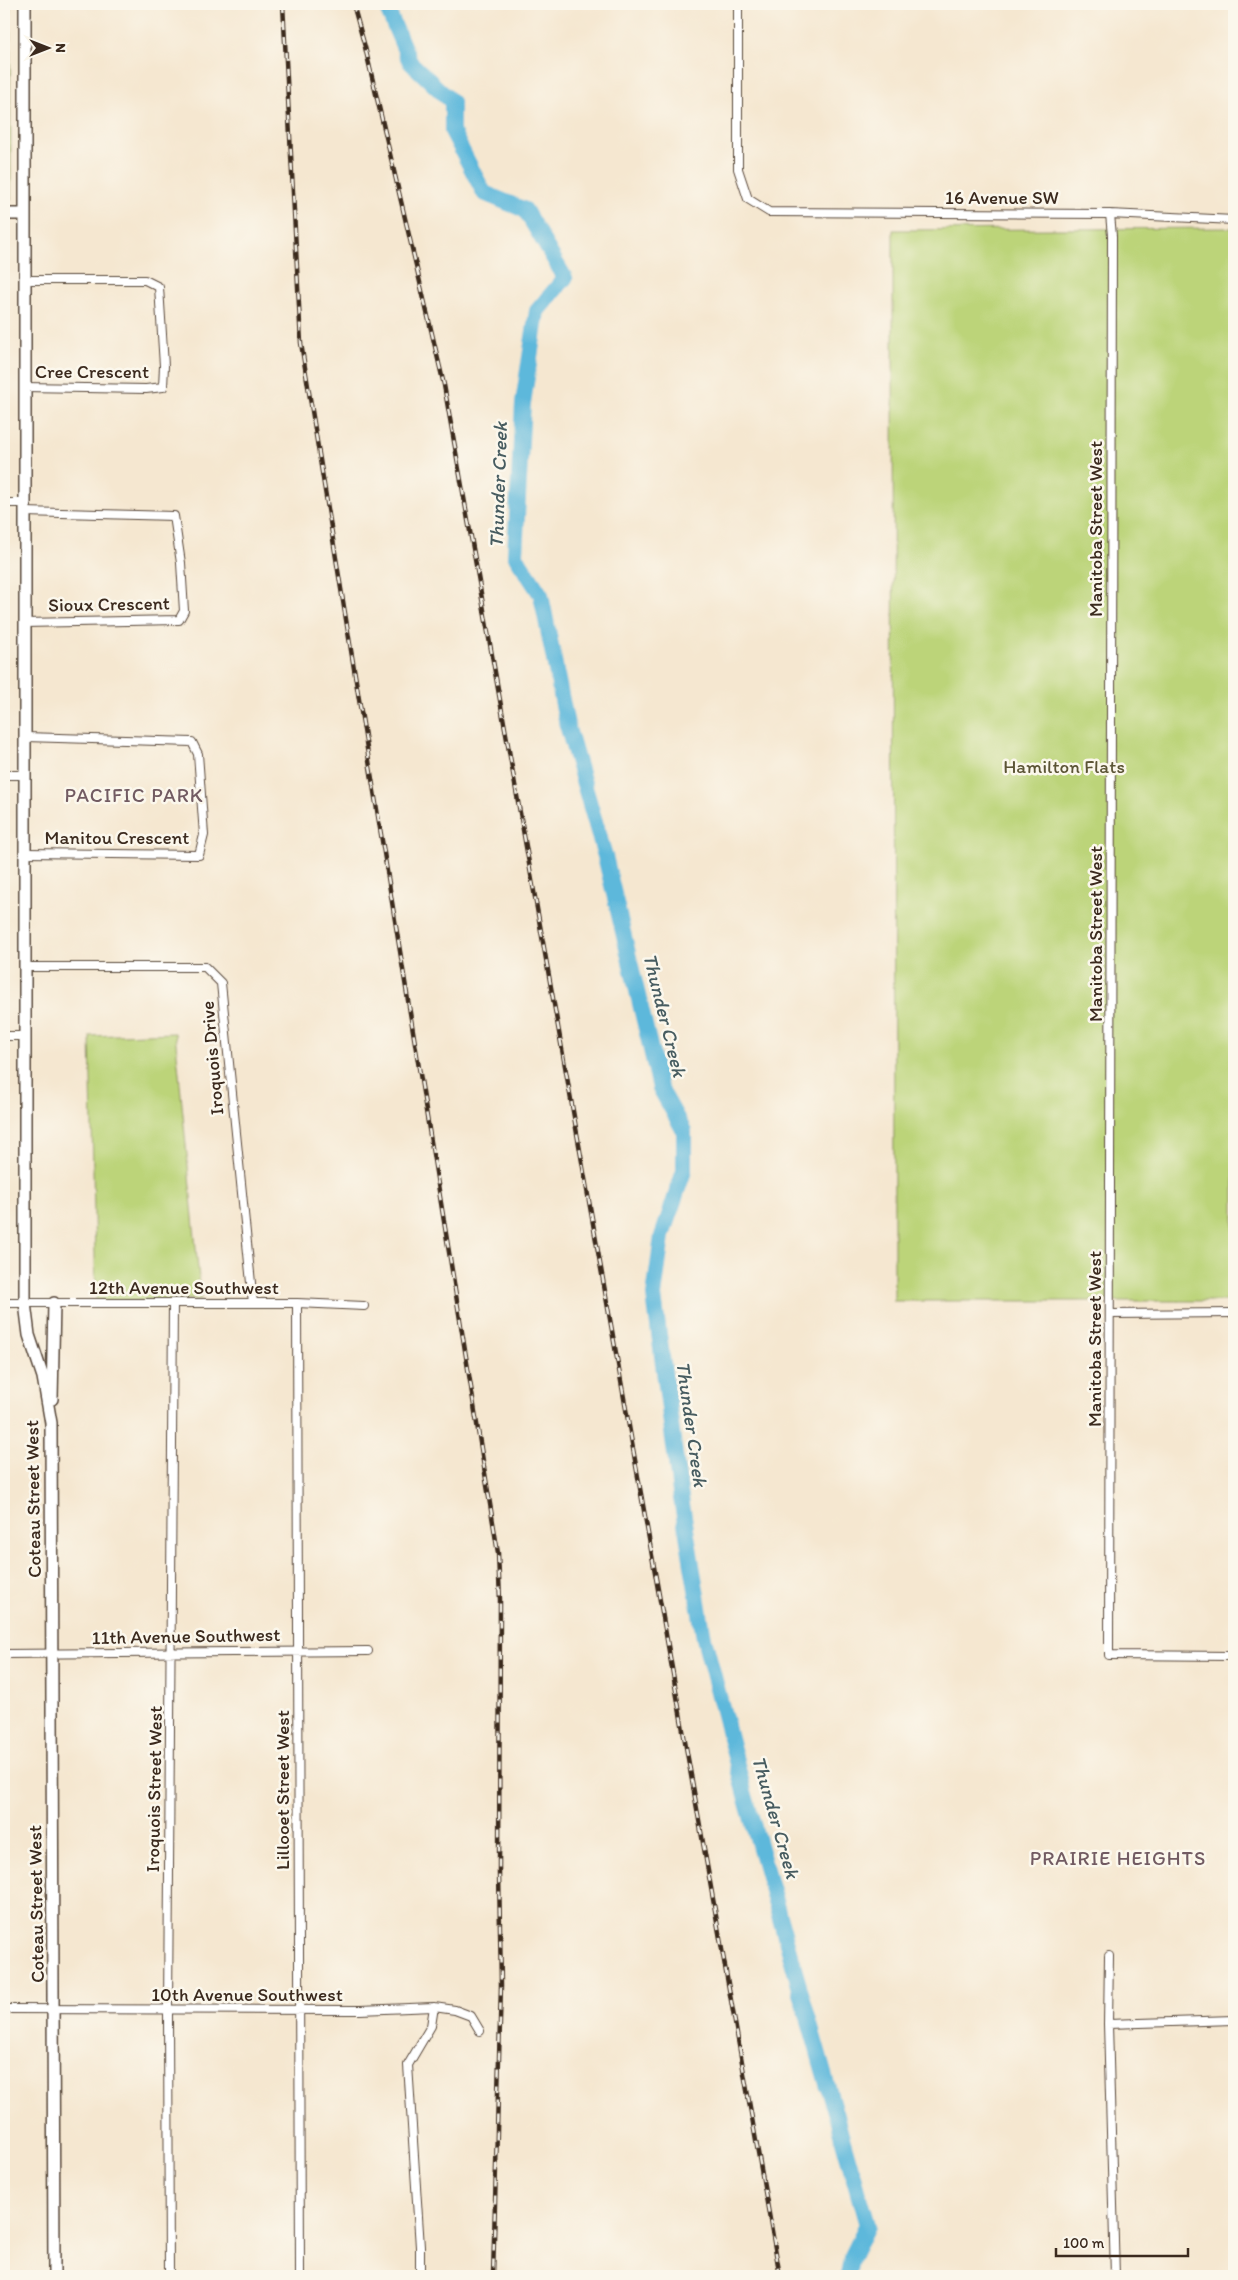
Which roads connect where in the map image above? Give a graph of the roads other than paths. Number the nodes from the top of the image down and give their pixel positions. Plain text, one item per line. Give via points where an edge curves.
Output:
1 (25, 4) edge
2 (738, 4) edge
3 (4, 214) edge
4 (23, 214) junction
5 (1110, 214) junction
6 (1234, 220) edge
7 (24, 280) junction
8 (24, 387) junction
9 (4, 504) edge
10 (24, 508) junction
11 (24, 623) junction
12 (25, 737) junction
13 (4, 775) edge
14 (25, 775) junction
15 (25, 853) junction
16 (25, 966) junction
17 (4, 1036) edge
18 (25, 1036) junction
19 (4, 1303) edge
20 (25, 1303) junction
21 (54, 1303) junction
22 (173, 1303) junction
23 (253, 1303) junction
24 (297, 1303) junction
25 (364, 1306) dead end
26 (1234, 1313) edge
27 (1110, 1314) junction
28 (51, 1423) junction
29 (298, 1651) junction
30 (368, 1651) dead end
31 (172, 1652) junction
32 (51, 1653) junction
33 (4, 1654) edge
34 (1234, 1656) edge
35 (1110, 1956) dead end
36 (434, 2007) junction
37 (4, 2010) edge
38 (299, 2010) junction
39 (54, 2011) junction
40 (168, 2011) junction
41 (1234, 2020) edge
42 (1108, 2024) junction
43 (480, 2031) dead end
44 (54, 2276) edge
45 (169, 2276) edge
46 (300, 2276) edge
47 (420, 2276) edge
48 (1115, 2276) edge

1 - 4 street, Coteau Street West
2 - 5 street, 16 Avenue SW via 738,169 748,199 769,212
3 - 4 street
4 - 7 street, Coteau Street West
5 - 6 street, 16 Avenue SW
5 - 27 street, Manitoba Street West
7 - 8 street, Coteau Street West
7 - 8 street, Cree Crescent via 145,280 159,287 164,366 163,387
8 - 10 street, Coteau Street West
9 - 10 street
10 - 11 street, Coteau Street West
10 - 11 street, Sioux Crescent via 174,516 184,611 179,620
11 - 12 street, Coteau Street West
12 - 14 street, Coteau Street West
12 - 15 street, Manitou Crescent via 192,742 198,754 204,835 198,855
13 - 14 street
14 - 15 street, Coteau Street West
15 - 16 street, Coteau Street West
16 - 18 street, Coteau Street West
16 - 23 street, Iroquois Drive via 205,966 221,983
17 - 18 street
18 - 20 street, Coteau Street West
19 - 20 street, 12th Avenue Southwest
20 - 21 street, 12th Avenue Southwest
20 - 28 street, Coteau Street West
21 - 22 street, 12th Avenue Southwest
21 - 28 street
22 - 23 street, 12th Avenue Southwest
22 - 31 street, Iroquois Street West
23 - 24 street, 12th Avenue Southwest
24 - 25 street, 12th Avenue Southwest
24 - 29 street, Lillooet Street West
26 - 27 street
27 - 34 street, Manitoba Street West via 1110,1655
28 - 32 street, Coteau Street West
29 - 30 street, 11th Avenue Southwest
29 - 31 street, 11th Avenue Southwest
29 - 38 street, Lillooet Street West
31 - 32 street, 11th Avenue Southwest
31 - 40 street, Iroquois Street West
32 - 33 street, 11th Avenue Southwest
32 - 39 street, Coteau Street West
35 - 42 street
36 - 38 street, 10th Avenue Southwest
36 - 43 street, 10th Avenue Southwest via 471,2016
36 - 47 street via 431,2026 408,2065
37 - 39 street, 10th Avenue Southwest
38 - 40 street, 10th Avenue Southwest
38 - 46 street, Lillooet Street West
39 - 40 street, 10th Avenue Southwest
39 - 44 street, Coteau Street West
40 - 45 street, Iroquois Street West
41 - 42 street
42 - 48 street

